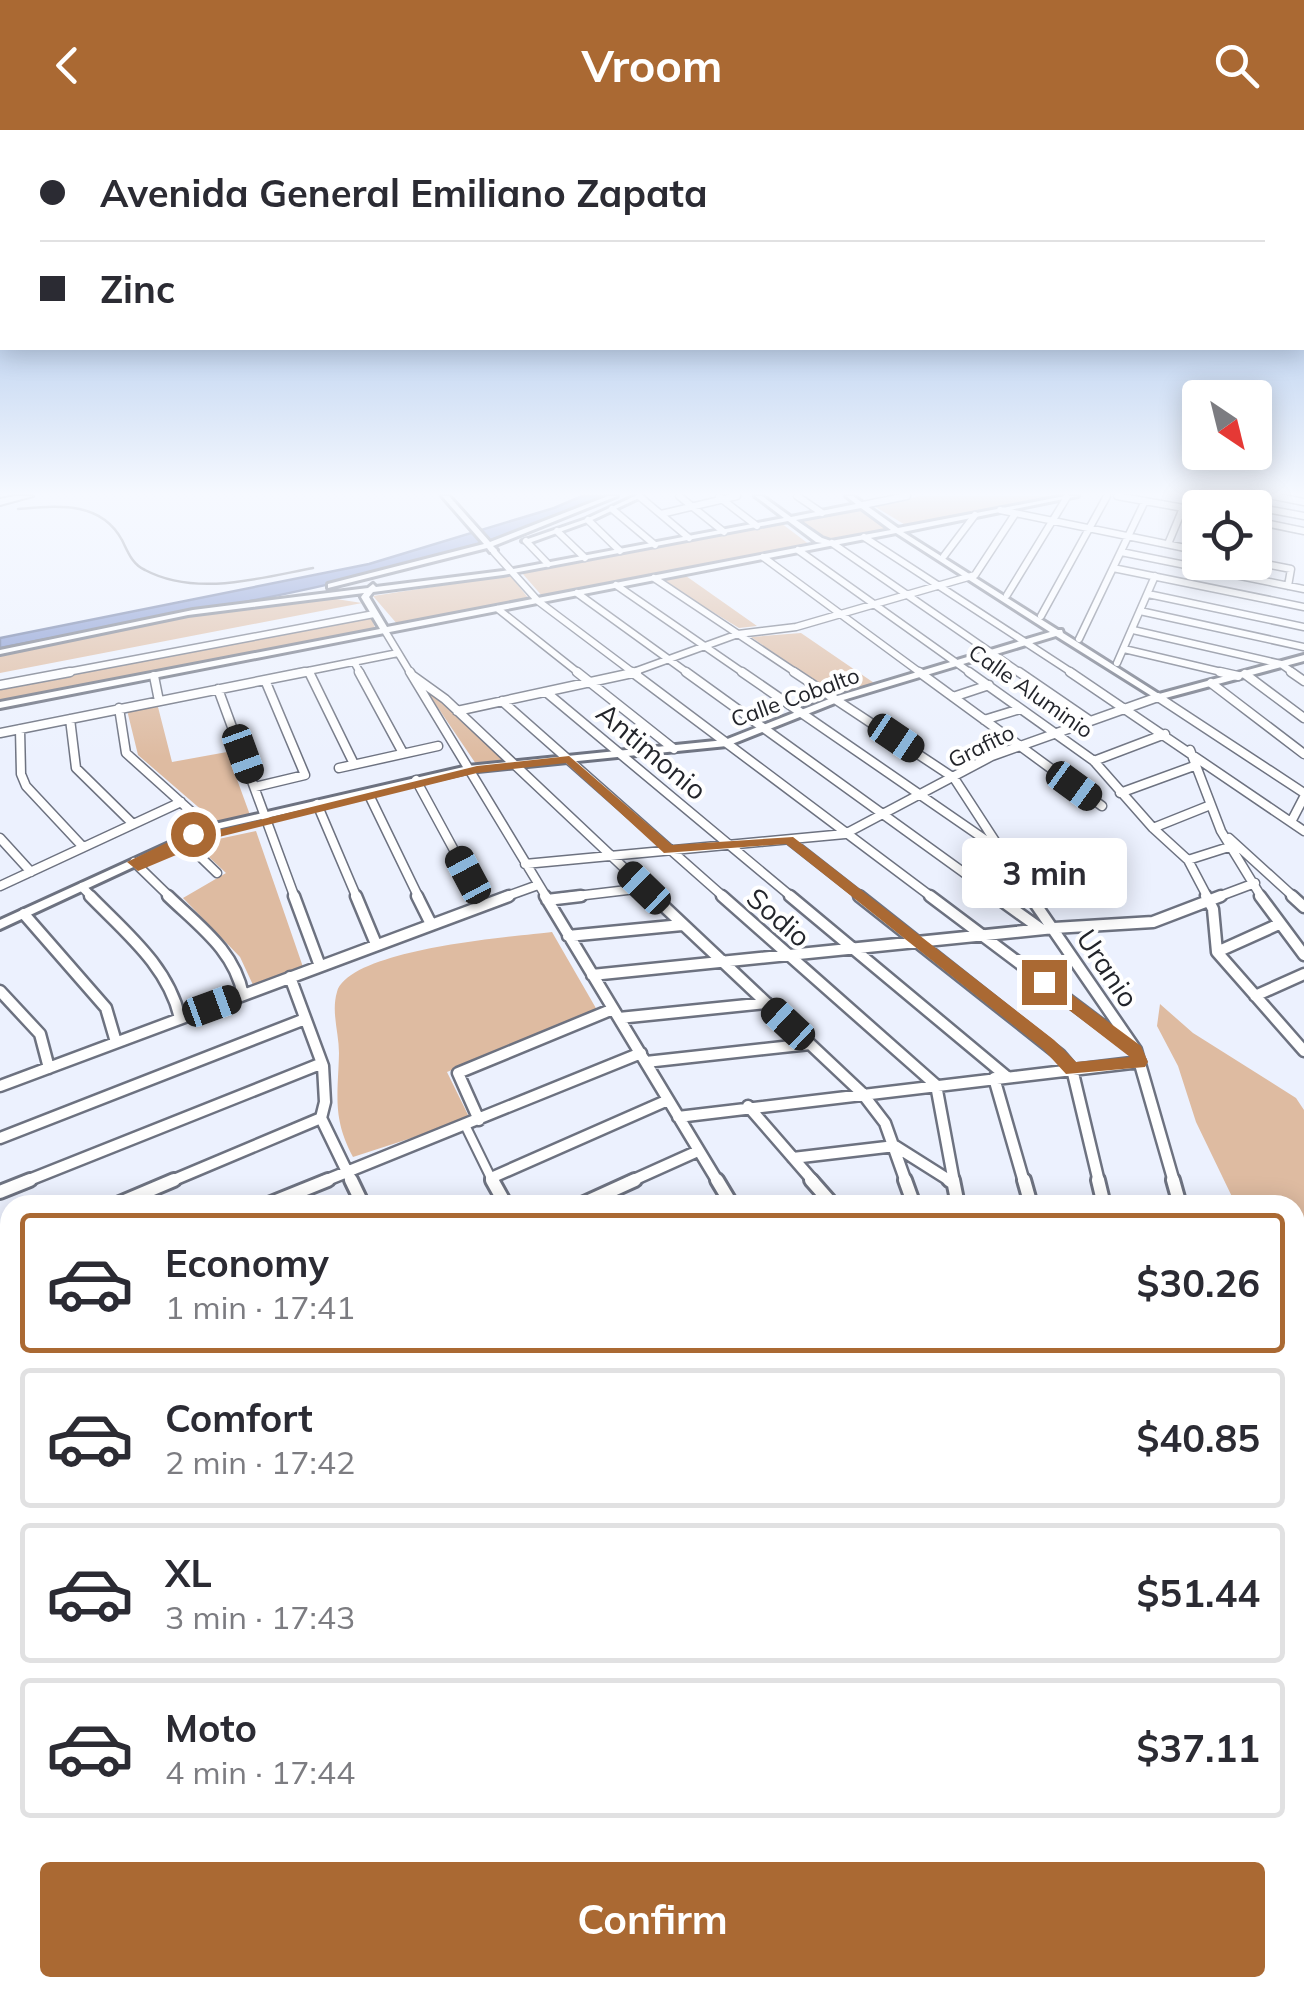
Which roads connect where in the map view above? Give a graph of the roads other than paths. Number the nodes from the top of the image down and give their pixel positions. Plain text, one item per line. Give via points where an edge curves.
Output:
1 (346, 583) edge
2 (381, 583) edge
3 (427, 583) edge
4 (521, 583) edge
5 (630, 583) edge
6 (662, 583) edge
7 (799, 583) edge
8 (845, 583) edge
9 (890, 583) edge
10 (935, 583) edge
11 (948, 583) edge
12 (983, 583) edge
13 (985, 583) edge
14 (1014, 583) edge
15 (1060, 583) edge
16 (1106, 583) edge
17 (1152, 583) edge
18 (1189, 583) edge
19 (1274, 583) edge
20 (616, 586) junction
21 (939, 586) junction
22 (1288, 586) joint
23 (1304, 588) edge
24 (367, 591) junction
25 (577, 593) junction
26 (1148, 594) junction
27 (907, 595) junction
28 (1007, 595) junction
29 (538, 601) junction
30 (874, 604) junction
31 (1304, 607) edge
32 (498, 609) junction
33 (1140, 611) junction
34 (188, 613) junction
35 (374, 614) junction
36 (841, 614) junction
37 (1041, 616) junction
38 (1304, 627) edge
39 (1132, 630) junction
40 (384, 631) junction
41 (1058, 632) junction
42 (738, 634) junction
43 (1079, 639) junction
44 (1024, 643) junction
45 (703, 646) junction
46 (1304, 647) edge
47 (1124, 649) junction
48 (0, 652) edge
49 (398, 653) junction
50 (992, 654) junction
51 (1304, 658) edge
52 (670, 660) junction
53 (354, 662) junction
54 (1117, 663) junction
55 (958, 664) junction
56 (1281, 664) junction
57 (309, 671) junction
58 (633, 673) junction
59 (923, 675) junction
60 (1241, 675) junction
61 (154, 676) junction
62 (414, 676) junction
63 (265, 680) junction
64 (1304, 681) edge
65 (590, 682) junction
66 (1211, 683) junction
67 (0, 685) edge
68 (989, 686) junction
69 (218, 689) junction
70 (546, 692) junction
71 (1162, 696) junction
72 (952, 697) junction
73 (836, 699) junction
74 (159, 701) junction
75 (502, 701) junction
76 (0, 705) edge
77 (119, 708) junction
78 (1124, 708) junction
79 (1020, 709) junction
80 (457, 711) junction
81 (801, 713) junction
82 (1304, 718) edge
83 (70, 719) junction
84 (984, 720) junction
85 (1088, 720) junction
86 (764, 728) junction
87 (20, 729) junction
88 (1054, 732) junction
89 (0, 733) edge
90 (1165, 734) junction
91 (727, 743) junction
92 (1018, 745) junction
93 (438, 746) dead end
94 (674, 749) junction
95 (1190, 750) junction
96 (403, 754) junction
97 (621, 754) junction
98 (1304, 754) edge
99 (569, 760) junction
100 (1094, 760) junction
101 (354, 764) junction
102 (514, 765) junction
103 (1194, 766) junction
104 (340, 768) dead end
105 (472, 771) junction
106 (954, 778) junction
107 (418, 783) junction
108 (255, 787) junction
109 (1120, 793) junction
110 (1304, 795) edge
111 (922, 796) junction
112 (370, 797) junction
113 (180, 802) junction
114 (318, 806) junction
115 (1102, 806) dead end
116 (1208, 806) junction
117 (885, 815) junction
118 (267, 819) junction
119 (1291, 822) junction
120 (133, 824) junction
121 (1153, 828) junction
122 (212, 831) junction
123 (1304, 831) edge
124 (845, 834) junction
125 (1224, 834) junction
126 (0, 838) edge
127 (789, 840) junction
128 (186, 843) junction
129 (729, 845) junction
130 (1232, 846) junction
131 (997, 847) junction
132 (83, 848) junction
133 (669, 850) junction
134 (609, 855) junction
135 (1188, 860) junction
136 (136, 864) junction
137 (525, 864) junction
138 (31, 872) junction
139 (217, 873) dead end
140 (1255, 883) junction
141 (538, 885) junction
142 (0, 886) edge
143 (644, 888) junction
144 (84, 890) junction
145 (1210, 899) junction
146 (546, 900) junction
147 (484, 905) junction
148 (1304, 907) edge
149 (27, 916) junction
150 (431, 924) junction
151 (1279, 924) junction
152 (682, 925) junction
153 (1, 929) edge
154 (1048, 929) junction
155 (568, 936) junction
156 (982, 936) junction
157 (376, 944) junction
158 (918, 944) junction
159 (856, 950) junction
160 (1217, 952) junction
161 (1304, 955) edge
162 (791, 958) junction
163 (723, 962) junction
164 (320, 966) junction
165 (1304, 974) edge
166 (592, 976) junction
167 (290, 977) junction
168 (0, 991) edge
169 (244, 995) junction
170 (1255, 996) junction
171 (766, 1004) junction
172 (616, 1014) junction
173 (180, 1018) junction
174 (305, 1020) junction
175 (116, 1042) junction
176 (810, 1044) junction
177 (1302, 1047) edge
178 (1138, 1056) junction
179 (643, 1058) junction
180 (320, 1064) junction
181 (49, 1068) junction
182 (1072, 1069) junction
183 (1000, 1077) junction
184 (936, 1085) junction
185 (0, 1086) edge
186 (862, 1093) junction
187 (668, 1100) junction
188 (748, 1106) junction
189 (678, 1117) junction
190 (321, 1118) junction
191 (479, 1120) junction
192 (465, 1125) junction
193 (0, 1138) edge
194 (896, 1146) junction
195 (698, 1151) junction
196 (793, 1158) junction
197 (346, 1170) junction
198 (491, 1178) junction
199 (952, 1182) junction
200 (0, 1192) edge
201 (138, 1195) edge
202 (289, 1195) edge
203 (359, 1195) edge
204 (500, 1195) edge
205 (602, 1195) edge
206 (726, 1195) edge
207 (824, 1195) edge
208 (911, 1195) edge
209 (955, 1195) edge
210 (1029, 1195) edge
211 (1102, 1195) edge
212 (1177, 1195) edge

1 - 34 street
2 - 24 street
3 - 24 street
4 - 29 street
5 - 20 street
6 - 42 street, Uranio
7 - 36 street
8 - 30 street, Calle Aluminio
9 - 27 street
10 - 21 street
11 - 21 street
12 - 41 street
13 - 28 street
14 - 28 street
15 - 37 street
16 - 43 street
17 - 26 street
18 - 31 street
19 - 22 street
20 - 25 street
20 - 45 street
21 - 27 street
21 - 44 street
22 - 23 street
24 - 34 street
24 - 35 street
25 - 29 street
25 - 52 street
26 - 33 street
26 - 38 street
27 - 30 street
27 - 50 street
28 - 37 street
29 - 32 street
29 - 58 street
30 - 36 street
30 - 55 street, Calle Aluminio
32 - 40 street
32 - 65 street
33 - 39 street
33 - 46 street
34 - 48 street
35 - 40 street
35 - 67 street
36 - 42 street
36 - 59 street
37 - 43 street
39 - 47 street
39 - 56 street
40 - 49 street
40 - 61 street
41 - 44 street, Calle Cobalto
41 - 71 street
42 - 45 street
42 - 73 street, Uranio
43 - 54 street
44 - 50 street, Calle Cobalto
44 - 78 street
45 - 52 street
45 - 81 street
47 - 54 street
47 - 60 street
49 - 53 street
49 - 62 street
50 - 55 street, Calle Cobalto
50 - 85 street
51 - 56 street
52 - 58 street
52 - 86 street
53 - 57 street
53 - 96 street
54 - 71 street
55 - 59 street, Calle Cobalto
55 - 68 street, Calle Aluminio
56 - 60 street
56 - 64 street
57 - 63 street
57 - 101 street
58 - 65 street
58 - 91 street
59 - 72 street
59 - 73 street, Calle Cobalto
60 - 66 street
60 - 82 street
61 - 74 street
61 - 76 street
62 - 80 street
62 - 105 street
63 - 69 street
63 - 108 street via 305,775
65 - 70 street
65 - 94 street
66 - 71 street
66 - 98 street
68 - 72 street
68 - 79 street, Calle Aluminio
69 - 74 street
69 - 108 street
70 - 75 street
70 - 97 street, Antimonio
71 - 78 street, Grafito
71 - 110 street
72 - 84 street
73 - 81 street, Calle Cobalto
73 - 106 street, Uranio
74 - 77 street
75 - 80 street
75 - 99 street, Sodio
77 - 83 street
77 - 113 street via 126,753
78 - 85 street, Grafito
78 - 90 street
79 - 84 street
79 - 88 street, Calle Aluminio
80 - 102 street
81 - 86 street, Calle Cobalto
81 - 111 street
83 - 87 street
83 - 120 street via 76,768
84 - 92 street
85 - 88 street, Grafito
86 - 91 street, Calle Cobalto
86 - 117 street
87 - 89 street
87 - 132 street via 26,786
88 - 92 street, Grafito
88 - 100 street, Calle Aluminio
90 - 95 street
90 - 100 street
91 - 94 street, Calle Cobalto
91 - 124 street
92 - 106 street, Grafito
92 - 115 street
93 - 96 street
94 - 97 street, Calle Cobalto
95 - 103 street
95 - 119 street
96 - 101 street
97 - 99 street, Calle Cobalto
97 - 129 street, Antimonio
99 - 102 street, Calle Cobalto
99 - 133 street, Sodio
100 - 109 street, Calle Aluminio
101 - 104 street
102 - 105 street, Calle Cobalto
102 - 134 street
103 - 109 street
103 - 116 street
105 - 107 street, Calle Cobalto
105 - 137 street
106 - 111 street, Grafito
106 - 131 street, Uranio
107 - 112 street
107 - 114 street
107 - 147 street
108 - 118 street
109 - 121 street, Calle Aluminio
110 - 119 street
111 - 117 street, Grafito
111 - 131 street
112 - 114 street
112 - 150 street
113 - 120 street
113 - 122 street
114 - 118 street
114 - 157 street
116 - 121 street
116 - 125 street
117 - 124 street, Grafito
117 - 154 street
118 - 122 street
118 - 164 street
119 - 123 street
120 - 132 street
121 - 135 street, Calle Aluminio
122 - 128 street
122 - 136 street
124 - 127 street, Grafito
124 - 156 street
125 - 130 street
125 - 148 street
126 - 138 street
127 - 129 street, Grafito
127 - 158 street
128 - 136 street
128 - 139 street
129 - 133 street, Grafito
129 - 159 street, Antimonio
130 - 135 street
130 - 140 street
131 - 154 street, Uranio
132 - 138 street
133 - 134 street, Grafito
133 - 162 street, Sodio
134 - 137 street, Grafito
134 - 143 street
135 - 145 street, Calle Aluminio
136 - 144 street
136 - 169 street via 230,957
137 - 141 street
138 - 142 street
140 - 145 street
140 - 151 street
141 - 146 street
141 - 147 street
143 - 146 street
143 - 152 street
144 - 149 street
144 - 173 street via 168,979
145 - 154 street via 1153,922
145 - 160 street, Calle Aluminio
146 - 155 street
147 - 150 street
149 - 153 street
149 - 175 street via 106,1008
150 - 157 street
151 - 160 street
151 - 161 street
152 - 155 street
152 - 163 street
154 - 156 street
154 - 178 street, Uranio
155 - 166 street
156 - 158 street
156 - 178 street
157 - 164 street
158 - 159 street
158 - 182 street
159 - 162 street
159 - 183 street, Antimonio
160 - 170 street
162 - 163 street
162 - 184 street, Sodio
163 - 166 street
163 - 171 street
164 - 167 street
165 - 170 street
166 - 172 street
167 - 169 street
167 - 174 street
168 - 181 street via 40,1034
169 - 173 street
170 - 177 street
171 - 172 street
171 - 176 street
172 - 179 street
172 - 191 street via 458,1073
173 - 175 street
174 - 180 street
174 - 193 street
175 - 181 street
176 - 179 street
176 - 186 street
178 - 182 street
178 - 212 street, Uranio
179 - 187 street
179 - 191 street
180 - 190 street via 326,1091
180 - 200 street
181 - 185 street
182 - 183 street
182 - 211 street
183 - 184 street
183 - 210 street
184 - 186 street
184 - 199 street
186 - 188 street
186 - 194 street
187 - 189 street
187 - 198 street
188 - 189 street
188 - 196 street
189 - 195 street
190 - 197 street
190 - 201 street
191 - 192 street
192 - 197 street
192 - 198 street
194 - 196 street
194 - 199 street
194 - 208 street
195 - 205 street
195 - 206 street
196 - 207 street
197 - 202 street
197 - 203 street
198 - 204 street
199 - 209 street

